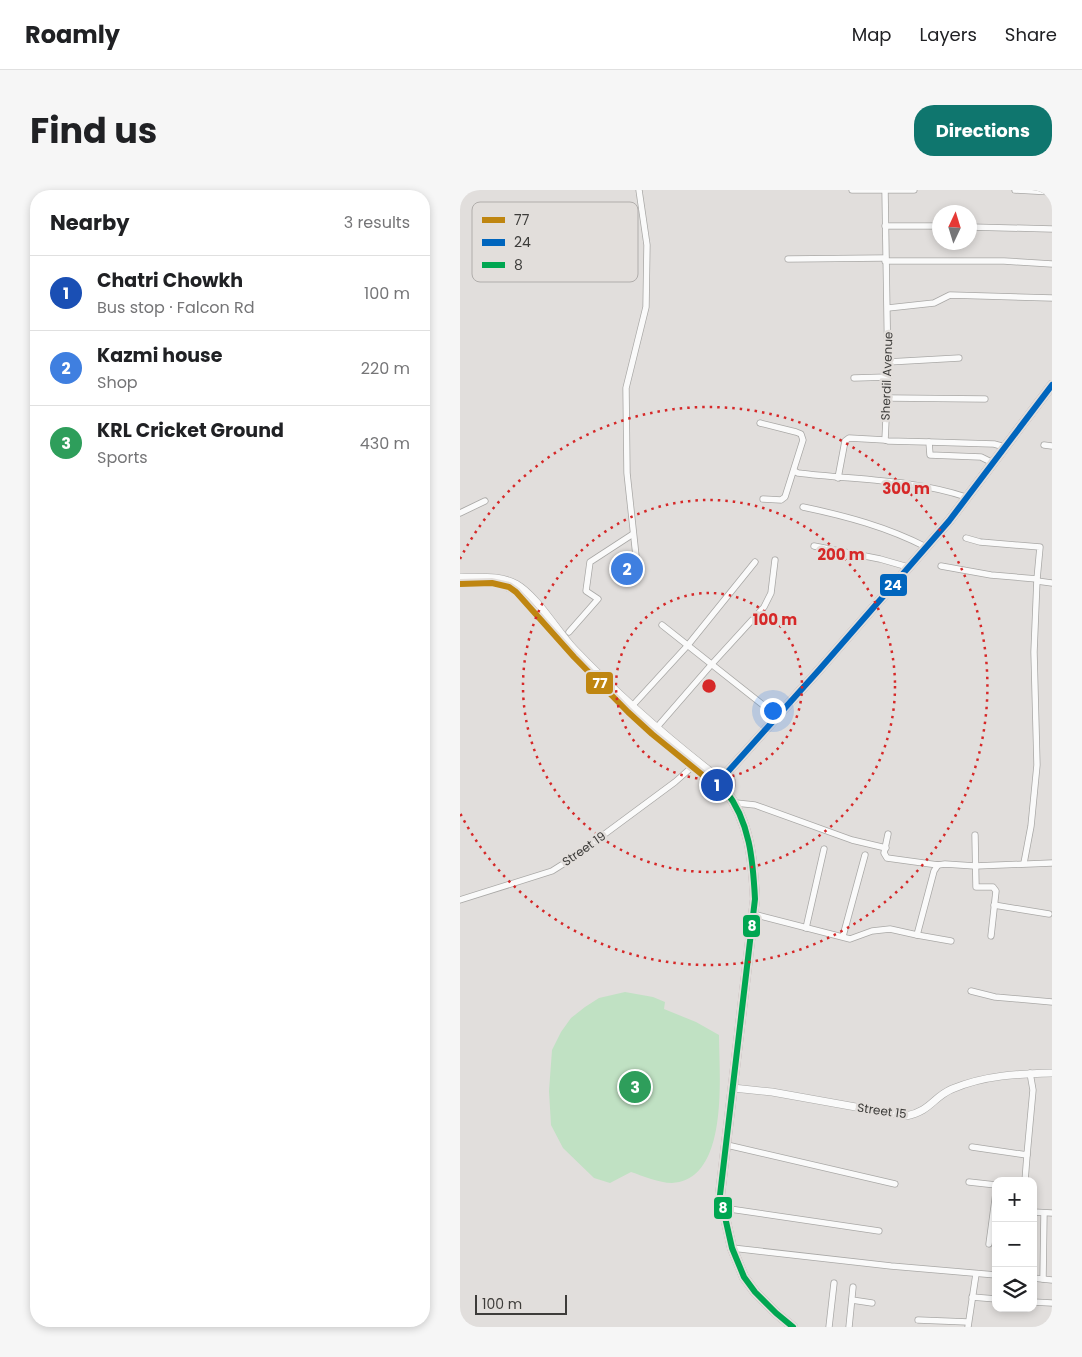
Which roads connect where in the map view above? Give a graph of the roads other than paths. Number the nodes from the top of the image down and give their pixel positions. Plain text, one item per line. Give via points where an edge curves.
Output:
1 (639, 190) edge
2 (852, 190) edge
3 (885, 190) edge
4 (914, 190) edge
5 (1015, 190) edge
6 (1052, 192) edge
7 (885, 226) junction
8 (932, 226) edge
9 (977, 226) edge
10 (1052, 229) edge
11 (788, 259) dead end
12 (885, 260) junction
13 (1052, 264) edge
14 (1052, 298) edge
15 (888, 308) junction
16 (959, 358) dead end
17 (888, 362) junction
18 (888, 377) junction
19 (854, 378) dead end
20 (1052, 385) edge
21 (1052, 392) edge
22 (888, 398) junction
23 (985, 399) dead end
24 (760, 423) dead end
25 (885, 440) junction
26 (929, 442) junction
27 (1044, 445) dead end
28 (1052, 446) edge
29 (1005, 448) junction
30 (993, 463) junction
31 (794, 471) junction
32 (838, 478) junction
33 (966, 497) junction
34 (763, 498) dead end
35 (484, 501) dead end
36 (803, 507) dead end
37 (460, 513) edge
38 (633, 534) junction
39 (966, 538) dead end
40 (814, 546) dead end
41 (926, 547) junction
42 (636, 556) dead end
43 (775, 560) dead end
44 (755, 562) dead end
45 (941, 566) dead end
46 (908, 567) junction
47 (460, 577) edge
48 (1037, 580) junction
49 (1052, 583) edge
50 (460, 584) edge
51 (662, 625) dead end
52 (568, 632) dead end
53 (688, 645) junction
54 (711, 665) junction
55 (634, 704) dead end
56 (777, 716) junction
57 (658, 726) dead end
58 (692, 767) junction
59 (722, 780) junction
60 (736, 803) junction
61 (888, 834) dead end
62 (975, 835) dead end
63 (886, 848) junction
64 (824, 849) dead end
65 (865, 855) dead end
66 (1052, 862) edge
67 (1024, 863) junction
68 (938, 865) junction
69 (975, 866) junction
70 (460, 900) edge
71 (994, 905) junction
72 (753, 914) junction
73 (1049, 914) dead end
74 (806, 928) junction
75 (843, 936) junction
76 (917, 936) junction
77 (991, 936) dead end
78 (951, 941) dead end
79 (971, 991) dead end
80 (1052, 1002) edge
81 (1052, 1073) edge
82 (1030, 1074) junction
83 (733, 1088) junction
84 (727, 1145) junction
85 (972, 1147) dead end
86 (1027, 1155) junction
87 (1024, 1177) edge
88 (969, 1182) dead end
89 (895, 1184) dead end
90 (992, 1185) edge
91 (723, 1208) junction
92 (1037, 1212) edge
93 (1044, 1213) junction
94 (1052, 1214) edge
95 (994, 1222) edge
96 (879, 1231) dead end
97 (989, 1244) dead end
98 (732, 1248) junction
99 (976, 1274) junction
100 (992, 1275) edge
101 (1037, 1278) edge
102 (1043, 1279) junction
103 (1052, 1280) edge
104 (834, 1282) dead end
105 (853, 1287) dead end
106 (972, 1297) junction
107 (992, 1299) edge
108 (852, 1300) junction
109 (872, 1302) dead end
110 (1037, 1302) edge
111 (1052, 1303) edge
112 (918, 1320) dead end
113 (968, 1325) edge
114 (793, 1327) edge
115 (829, 1327) edge
116 (849, 1327) edge

1 - 38 street via 647,245 646,307 626,388 627,473
2 - 3 street
3 - 4 street
3 - 7 street, Sherdil Avenue
5 - 6 street
7 - 8 street
7 - 12 street, Sherdil Avenue
9 - 10 street
11 - 12 street
12 - 13 street
12 - 15 street, Sherdil Avenue
14 - 15 street via 950,295 934,304
15 - 17 street, Sherdil Avenue
16 - 17 street
17 - 18 street, Sherdil Avenue
18 - 19 street
18 - 22 street, Sherdil Avenue
20 - 29 main road
21 - 59 main road via 947,531
22 - 23 street
22 - 25 street, Sherdil Avenue
24 - 31 street via 801,434 803,440
25 - 26 street
25 - 32 street via 849,438 845,441
26 - 29 street via 994,444
26 - 30 street via 930,455 981,458
27 - 28 street
29 - 30 main road
30 - 33 main road
31 - 32 street
31 - 34 street via 784,499
32 - 33 street via 911,484
33 - 41 main road
35 - 37 street
36 - 41 street via 844,515
38 - 42 street
38 - 52 street via 590,562 586,591 598,599
39 - 48 street via 1040,547
40 - 46 street
41 - 46 main road
43 - 54 street via 771,593 764,607
44 - 53 street
45 - 48 street
46 - 56 main road
47 - 59 street via 510,581 525,590 572,647 634,709
48 - 49 street
48 - 67 street via 1034,652 1037,765
50 - 58 street via 492,583 516,592 622,706
51 - 53 street
53 - 54 street
53 - 55 street
54 - 56 street
54 - 57 street
56 - 59 main road
58 - 59 street
58 - 70 street, Street 19 via 552,871
59 - 60 main road via 729,788 725,790
60 - 63 street via 755,805 852,840
60 - 72 main road via 753,864
61 - 63 street
62 - 69 street
63 - 68 street via 887,858
64 - 74 street
65 - 75 street
66 - 67 street
67 - 69 street
68 - 69 street
68 - 76 street
69 - 71 street via 976,887 995,888
71 - 73 street
71 - 77 street
72 - 74 street
72 - 83 main road
74 - 75 street
75 - 76 street via 850,939 872,931 890,930
76 - 78 street
79 - 80 street via 995,997
81 - 82 street, Street 15
82 - 83 street, Street 15 via 1003,1075 952,1089 930,1107 906,1116
82 - 86 street via 1033,1090
83 - 84 main road
84 - 89 street
84 - 91 main road via 720,1195
85 - 86 street
86 - 87 street
88 - 90 street
91 - 96 street
91 - 98 main road
92 - 93 street
93 - 94 street
93 - 102 street
95 - 97 street
98 - 99 street
98 - 114 main road via 744,1277 755,1292
99 - 100 street
99 - 106 street
101 - 102 street
102 - 103 street
104 - 115 street
105 - 108 street
106 - 107 street
106 - 113 street
108 - 109 street
108 - 116 street
110 - 111 street
112 - 113 street

